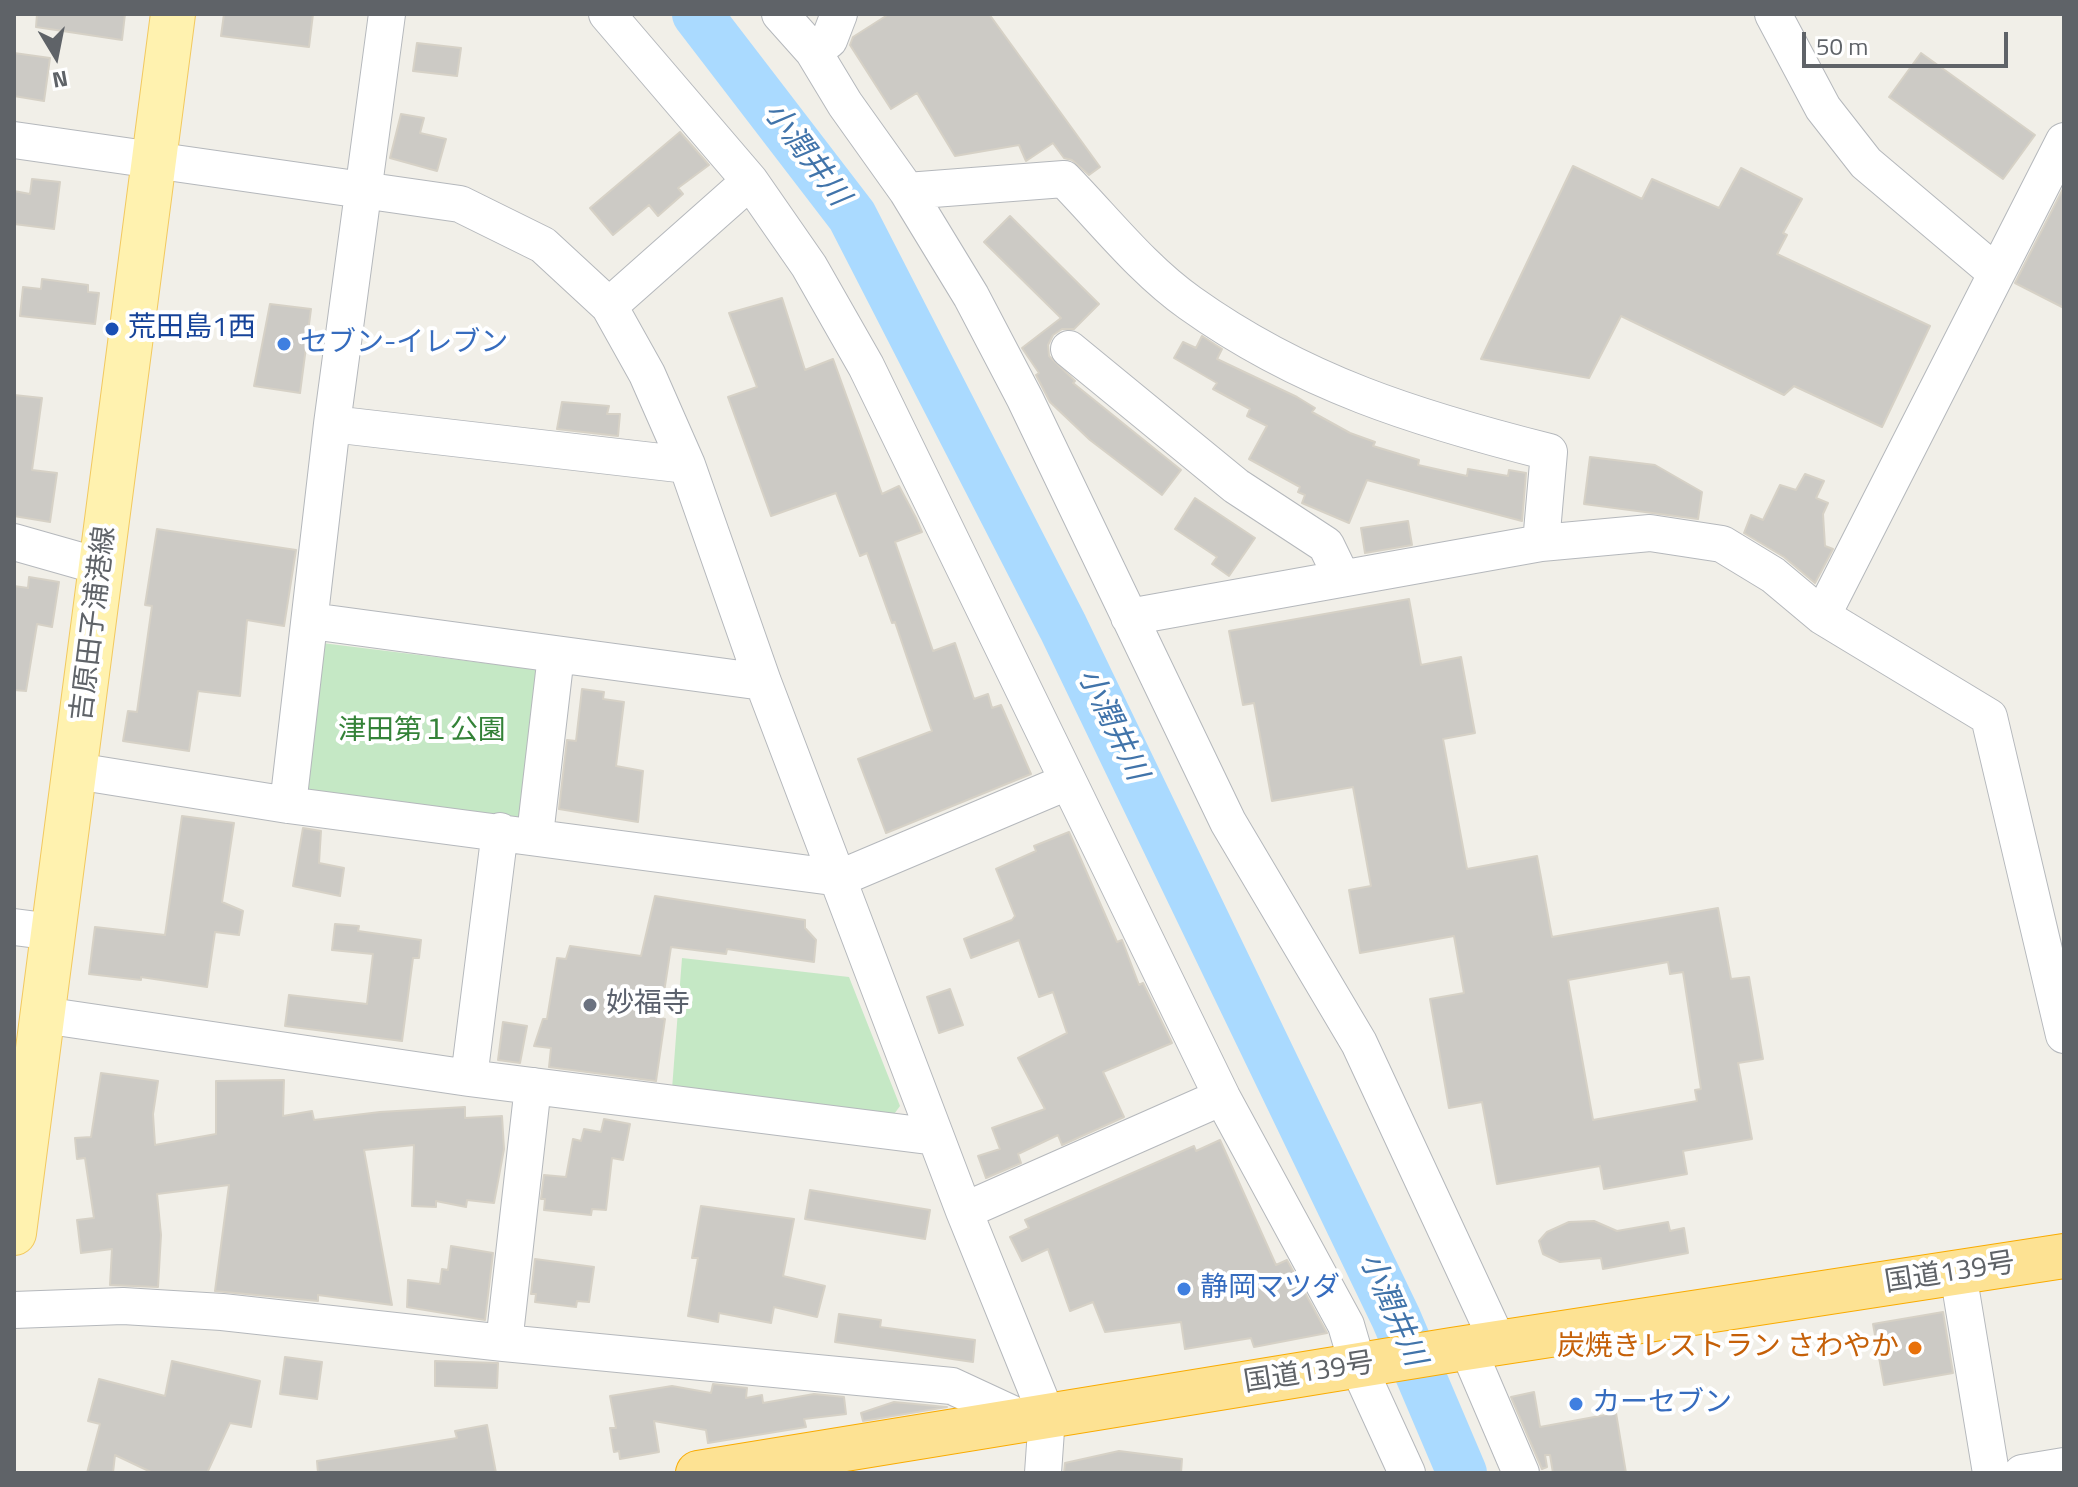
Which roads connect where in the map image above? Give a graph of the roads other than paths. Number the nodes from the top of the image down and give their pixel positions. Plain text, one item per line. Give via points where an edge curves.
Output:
1 (173, 14) edge
2 (387, 14) edge
3 (607, 14) edge
4 (780, 14) edge
5 (839, 14) edge
6 (1773, 14) edge
7 (813, 51) junction
8 (14, 140) edge
9 (2064, 141) edge
10 (153, 158) junction
11 (750, 181) junction
12 (364, 188) junction
13 (907, 191) junction
14 (1995, 272) junction
15 (609, 306) junction
16 (1069, 349) dead end
17 (332, 424) junction
18 (687, 465) junction
19 (14, 542) edge
20 (1541, 543) junction
21 (102, 567) junction
22 (1342, 578) junction
23 (1822, 616) junction
24 (1129, 617) junction
25 (311, 621) junction
26 (556, 655) junction
27 (763, 682) junction
28 (76, 771) junction
29 (1067, 782) junction
30 (288, 805) junction
31 (500, 831) junction
32 (535, 835) junction
33 (840, 878) junction
34 (2049, 903) edge
35 (33, 929) edge
36 (43, 1015) junction
37 (2064, 1035) edge
38 (469, 1078) junction
39 (533, 1086) junction
40 (1222, 1097) junction
41 (936, 1137) junction
42 (964, 1211) junction
43 (14, 1233) edge
44 (2064, 1256) edge
45 (1958, 1273) junction
46 (14, 1310) edge
47 (504, 1343) junction
48 (1472, 1346) junction
49 (1365, 1365) junction
50 (1034, 1417) junction
51 (2064, 1466) edge
52 (698, 1473) edge
53 (1043, 1473) edge
54 (1407, 1473) edge
55 (1521, 1473) edge
56 (1991, 1473) edge
57 (2022, 1473) edge

1 - 10 main road, 吉原田子浦港線
2 - 12 street
3 - 11 street
4 - 7 street
5 - 7 street via 829,40
6 - 14 street via 1823,108 1866,163
7 - 13 street
8 - 10 street
9 - 14 street
10 - 12 street
10 - 21 main road, 吉原田子浦港線
11 - 15 street
11 - 29 street via 809,266 866,366
12 - 15 street via 460,204 543,245
12 - 17 street
13 - 20 street via 1064,179 1188,302 1252,343 1350,393 1433,423 1549,452
13 - 24 street via 1025,399
14 - 23 street
15 - 18 street via 647,374
16 - 22 street via 1236,486 1326,545
17 - 18 street
17 - 25 street
18 - 27 street
19 - 21 street
20 - 22 street
20 - 23 street via 1650,533 1722,544 1773,575
21 - 28 main road, 吉原田子浦港線
22 - 24 street
23 - 34 street via 1989,717
24 - 48 street via 1228,822 1359,1043
25 - 26 street
25 - 30 street
26 - 27 street
26 - 32 street
27 - 33 street
28 - 30 street
28 - 35 main road, 吉原田子浦港線
29 - 33 street
29 - 40 street
30 - 31 street
31 - 32 street
31 - 38 street
32 - 33 street
33 - 41 street
34 - 37 street
35 - 36 main road, 吉原田子浦港線
36 - 38 street
36 - 43 main road, 吉原田子浦港線
38 - 39 street
39 - 41 street
39 - 47 street
40 - 42 street
40 - 49 street
41 - 42 street
42 - 50 street
44 - 45 highway, 国道139号
45 - 48 highway, 国道139号
45 - 56 street
46 - 47 street via 123,1306 222,1312
47 - 50 street via 952,1386
48 - 49 highway, 国道139号
48 - 55 street
49 - 50 highway, 国道139号
49 - 54 street
50 - 52 highway, 国道139号
50 - 53 street
51 - 57 street

